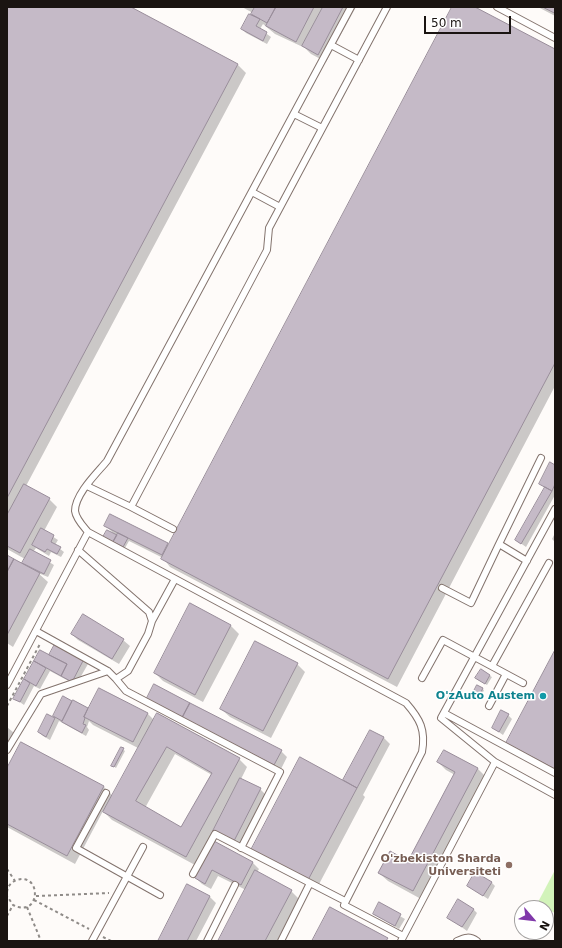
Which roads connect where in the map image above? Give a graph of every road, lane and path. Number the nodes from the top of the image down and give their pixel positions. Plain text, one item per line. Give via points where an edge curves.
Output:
1 (351, 7) edge
2 (387, 7) edge
3 (497, 7) edge
4 (555, 38) edge
5 (331, 46) junction
6 (359, 60) junction
7 (294, 114) junction
8 (322, 128) junction
9 (252, 192) junction
10 (280, 207) junction
11 (541, 458) dead end
12 (87, 486) junction
13 (130, 507) junction
14 (555, 509) edge
15 (173, 529) dead end
16 (88, 532) junction
17 (500, 544) junction
18 (78, 550) junction
19 (527, 561) junction
20 (549, 563) dead end
21 (175, 579) junction
22 (442, 588) dead end
23 (152, 621) junction
24 (36, 632) junction
25 (45, 636) junction
26 (474, 657) junction
27 (492, 666) junction
28 (108, 671) junction
29 (506, 674) junction
30 (422, 678) dead end
31 (116, 679) junction
32 (524, 683) dead end
33 (7, 685) edge
34 (7, 706) edge
35 (488, 706) dead end
36 (444, 713) junction
37 (7, 750) edge
38 (495, 762) junction
39 (555, 773) edge
40 (106, 793) dead end
41 (555, 795) edge
42 (143, 847) dead end
43 (241, 848) junction
44 (7, 869) edge
45 (193, 874) dead end
46 (127, 877) junction
47 (15, 881) junction
48 (310, 883) junction
49 (235, 885) dead end
50 (8, 887) edge
51 (7, 892) edge
52 (118, 892) junction
53 (160, 895) dead end
54 (35, 896) junction
55 (7, 897) edge
56 (34, 900) junction
57 (344, 901) junction
58 (13, 905) junction
59 (27, 907) junction
60 (7, 916) edge
61 (96, 933) junction
62 (402, 939) edge
63 (41, 941) edge
64 (92, 941) edge
65 (111, 941) edge
66 (206, 941) edge
67 (280, 941) edge
68 (458, 941) edge
69 (477, 941) edge

1 - 5 lane
2 - 6 lane
3 - 4 lane
5 - 6 lane
5 - 7 lane
6 - 8 lane
7 - 8 lane
7 - 9 lane
8 - 10 lane
9 - 10 lane
9 - 12 lane via 107,461
10 - 13 lane via 269,228 267,250
11 - 17 lane
12 - 13 lane
12 - 16 lane via 81,492 75,510 79,521
13 - 15 lane
14 - 19 lane
16 - 18 lane
16 - 21 lane
17 - 19 lane
17 - 22 lane via 471,603
18 - 23 lane via 149,612
18 - 24 lane
19 - 26 lane
20 - 27 lane
21 - 23 lane
21 - 57 lane via 406,703 418,717 424,739 422,752
23 - 31 lane via 128,672
24 - 25 lane
24 - 33 lane
25 - 28 lane
25 - 34 path
26 - 27 lane
26 - 30 lane via 443,640
26 - 36 lane
27 - 29 lane
28 - 31 lane
28 - 37 lane via 40,694
29 - 32 lane
29 - 35 lane
31 - 43 lane via 126,691 280,772
36 - 38 lane via 441,718
36 - 39 lane
38 - 41 lane
38 - 62 lane
40 - 46 lane via 76,848
42 - 46 lane
43 - 45 lane via 214,834
43 - 48 lane
44 - 47 path
46 - 52 lane
46 - 53 lane
47 - 50 path
47 - 54 path via 24,879 32,884
48 - 57 lane
48 - 67 lane
49 - 66 lane
50 - 51 path
52 - 54 path
52 - 61 lane
54 - 56 path
55 - 58 path
56 - 59 path
56 - 61 path
57 - 62 lane via 344,905
58 - 59 path
58 - 60 path
59 - 63 path
61 - 64 lane
61 - 65 path
68 - 69 lane via 463,938

